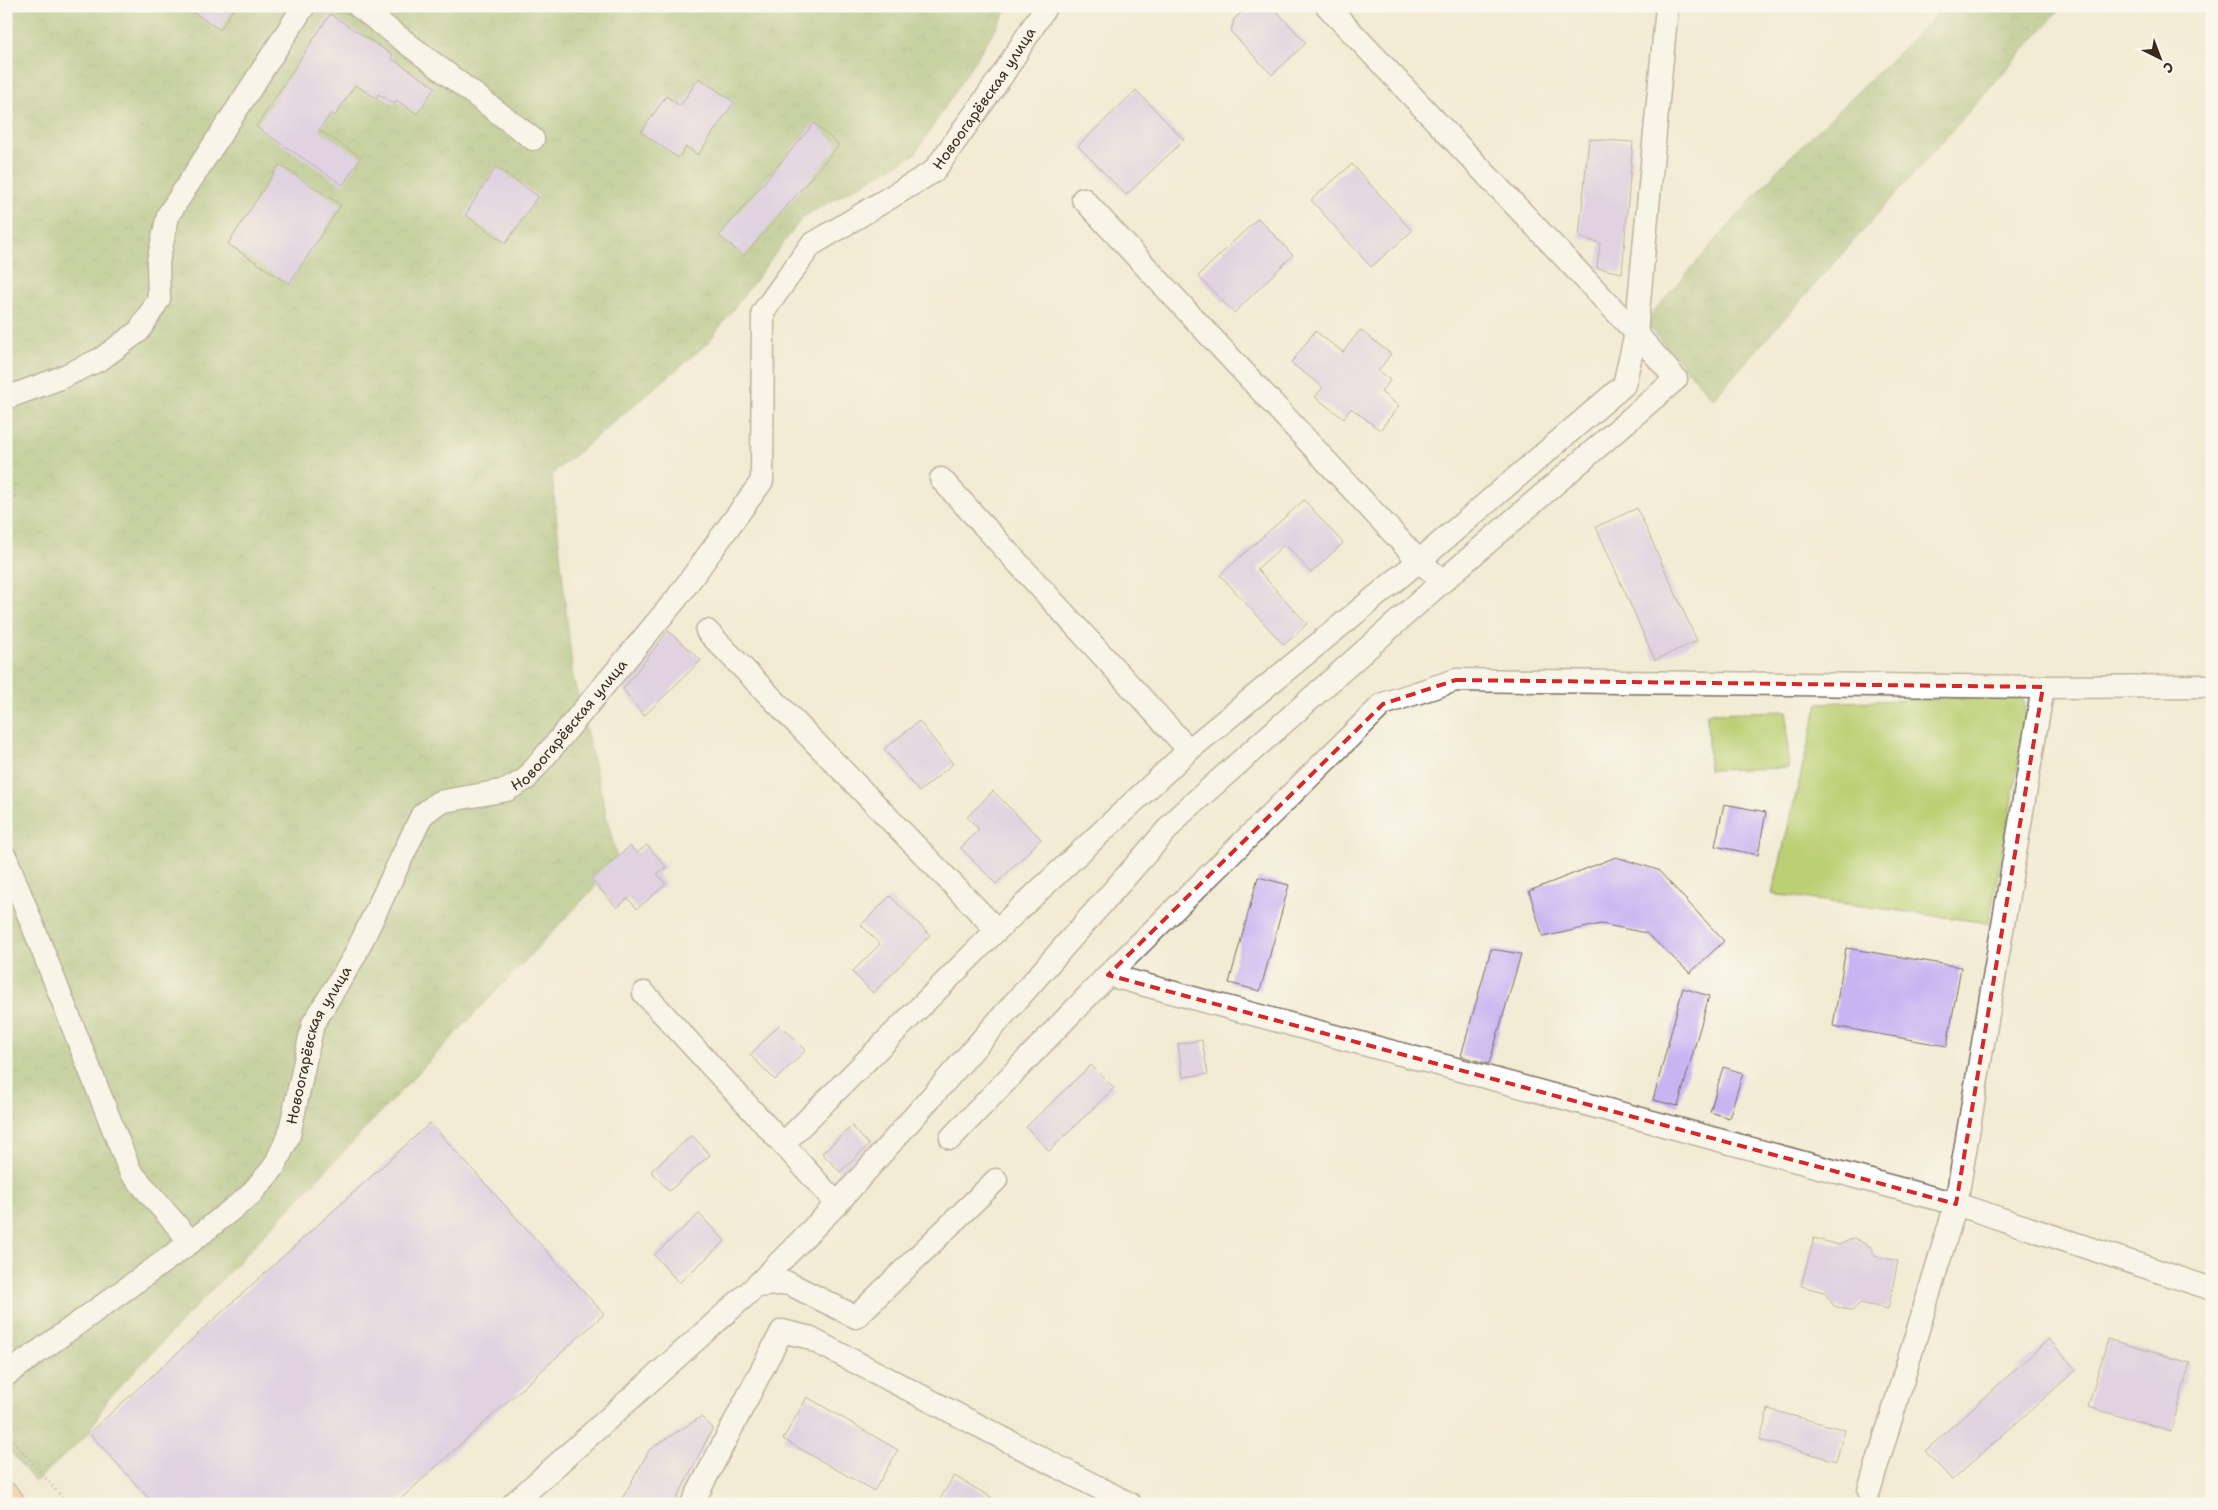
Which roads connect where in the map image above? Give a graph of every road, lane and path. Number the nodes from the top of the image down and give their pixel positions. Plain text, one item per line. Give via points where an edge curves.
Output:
1 (304, 6) edge
2 (358, 6) edge
3 (1046, 6) edge
4 (1327, 6) edge
5 (1667, 6) edge
6 (533, 139) dead end
7 (1083, 199) dead end
8 (1636, 333) junction
9 (6, 398) edge
10 (941, 480) dead end
11 (1419, 561) junction
12 (1444, 581) junction
13 (707, 631) dead end
14 (2212, 686) edge
15 (2043, 687) junction
16 (1188, 750) junction
17 (6, 858) edge
18 (997, 930) junction
19 (1108, 974) junction
20 (644, 993) dead end
21 (951, 1138) dead end
22 (783, 1144) junction
23 (996, 1180) dead end
24 (837, 1204) junction
25 (1956, 1204) junction
26 (191, 1242) junction
27 (756, 1286) junction
28 (2212, 1289) edge
29 (6, 1374) edge
30 (6, 1433) edge
31 (1869, 1491) dead end
32 (6, 1497) edge
33 (11, 1504) edge
34 (68, 1504) edge
35 (513, 1504) edge
36 (692, 1504) edge
37 (1130, 1504) edge

1 - 9 street via 168,215 158,262 159,299 139,331 101,359
2 - 6 street
3 - 26 street, Новоогарёвская улица via 1003,74 934,171 811,245 763,312 762,481 677,598 526,779 507,790 439,802 422,815 354,958 313,1024 289,1135 274,1167 250,1195
4 - 8 street
5 - 8 street
7 - 11 street
8 - 11 street via 1624,386
8 - 12 street via 1676,379
10 - 16 street
11 - 12 street
11 - 16 street
12 - 24 street via 1180,815
13 - 18 street
14 - 15 street
15 - 19 street via 1456,680 1383,704
15 - 25 street
16 - 18 street
17 - 26 street via 130,1171
18 - 22 street
19 - 21 street
19 - 25 street
20 - 22 street
22 - 24 street
23 - 27 street via 856,1317 788,1283
24 - 27 street
25 - 28 street
25 - 31 street
26 - 29 street, Новоогарёвская улица
27 - 35 street
30 - 34 path
32 - 33 main road
36 - 37 street via 782,1331 807,1337

